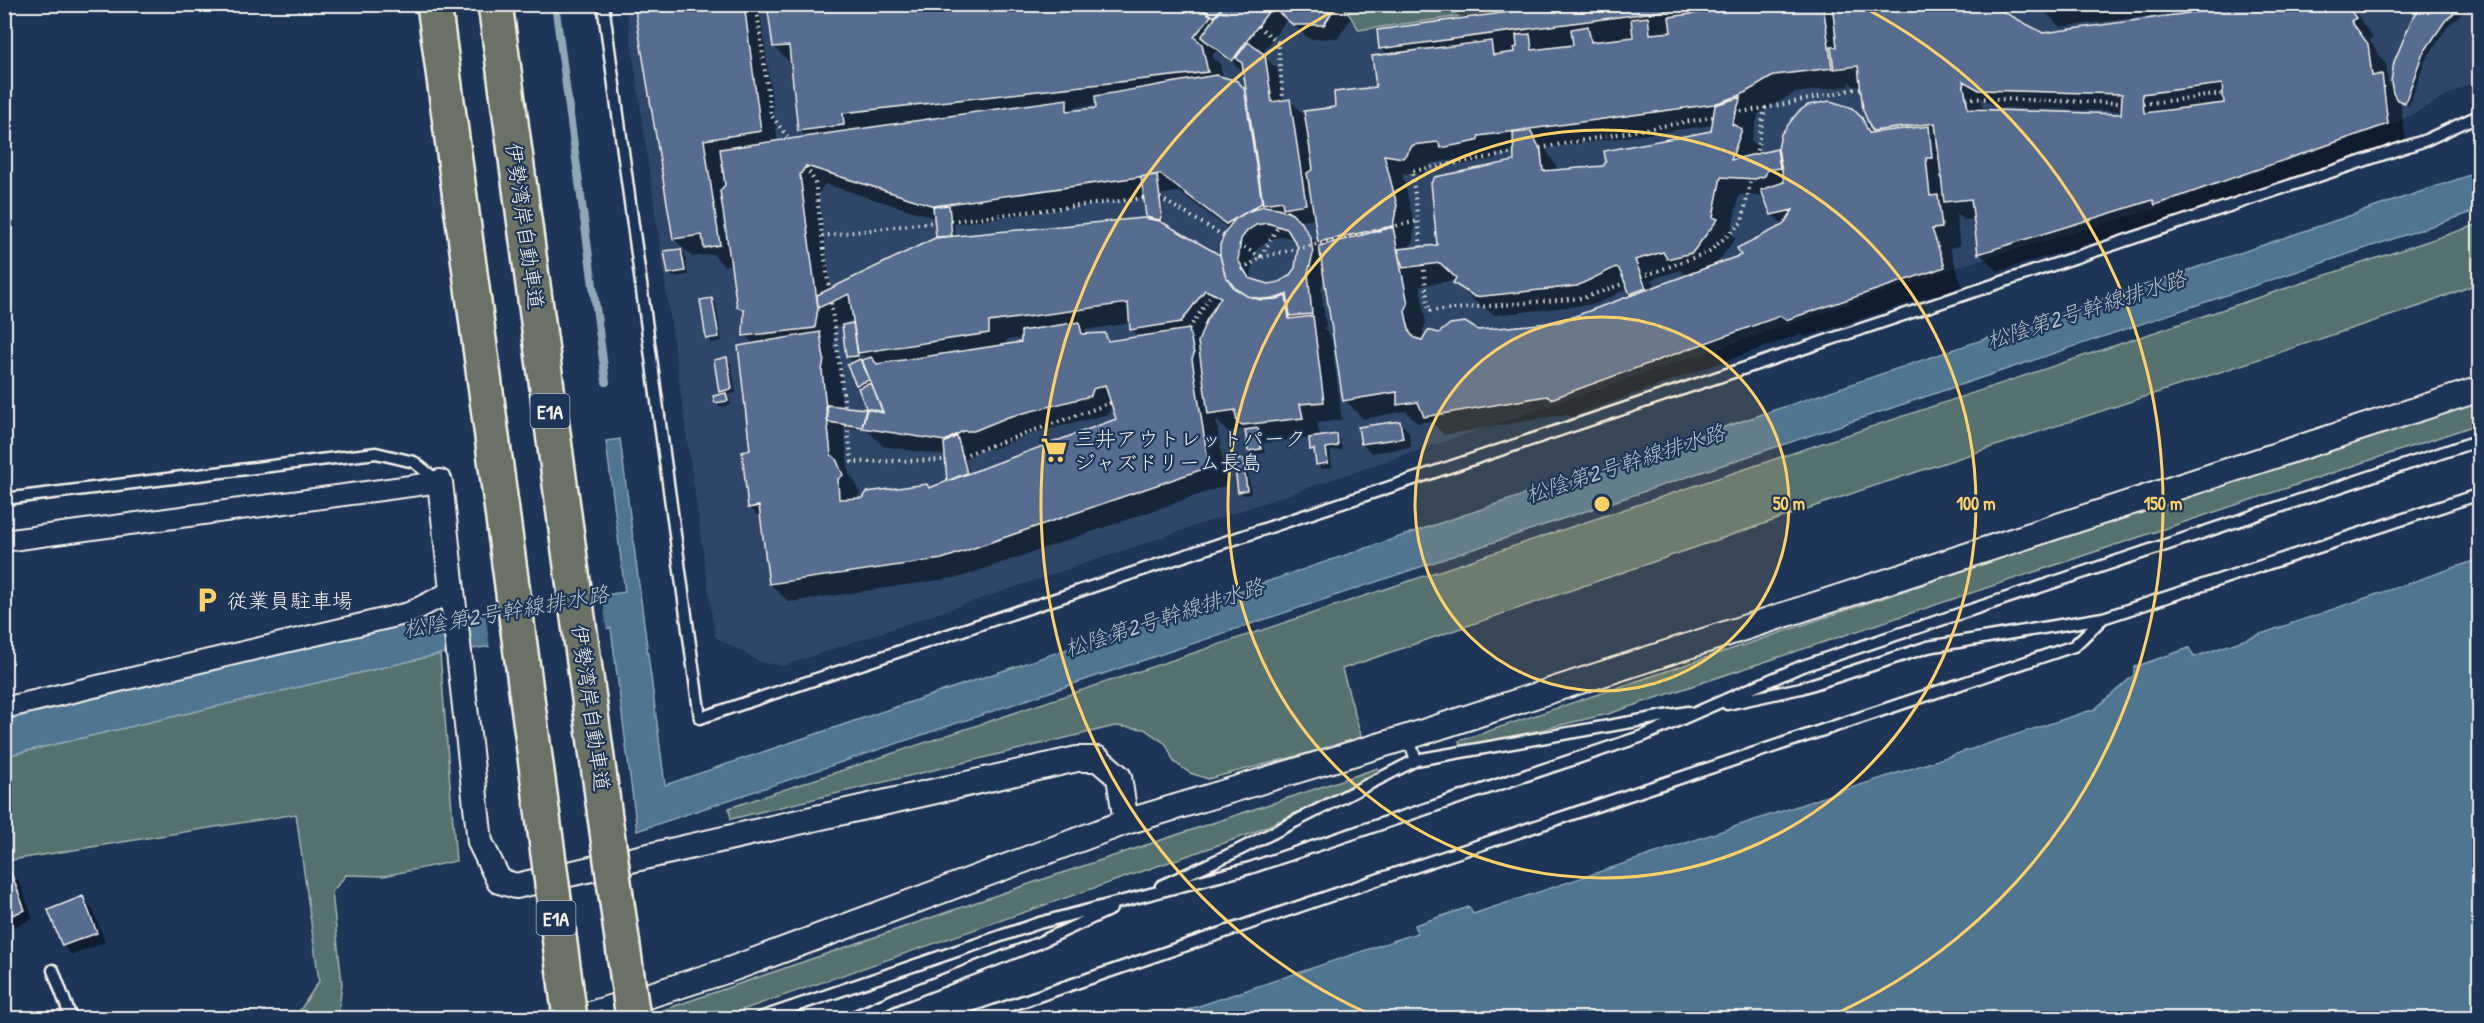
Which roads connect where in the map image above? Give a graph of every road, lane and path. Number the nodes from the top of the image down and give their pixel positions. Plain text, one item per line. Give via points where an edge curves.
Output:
1 (434, 4) edge
2 (495, 4) edge
3 (603, 4) edge
4 (756, 4) edge
5 (1258, 26) dead end
6 (1861, 87) dead end
7 (2223, 94) dead end
8 (1966, 98) dead end
9 (1283, 100) dead end
10 (2121, 103) dead end
11 (2143, 104) dead end
12 (1765, 108) junction
13 (1735, 113) dead end
14 (2480, 115) edge
15 (1713, 117) dead end
16 (789, 140) dead end
17 (1540, 148) dead end
18 (1514, 153) dead end
19 (1756, 154) dead end
20 (806, 167) dead end
21 (1751, 178) dead end
22 (1144, 198) dead end
23 (1160, 198) dead end
24 (1290, 207) dead end
25 (1287, 212) dead end
26 (951, 221) dead end
27 (1418, 221) junction
28 (934, 222) dead end
29 (1279, 225) dead end
30 (822, 236) junction
31 (1224, 236) dead end
32 (1239, 244) dead end
33 (1421, 247) dead end
34 (1261, 257) junction
35 (1423, 264) dead end
36 (1242, 270) dead end
37 (1641, 277) dead end
38 (1625, 283) dead end
39 (829, 289) dead end
40 (1213, 293) dead end
41 (831, 303) dead end
42 (1189, 329) dead end
43 (2480, 388) edge
44 (1111, 403) dead end
45 (844, 407) dead end
46 (847, 424) dead end
47 (2480, 440) edge
48 (962, 456) dead end
49 (946, 460) dead end
50 (440, 482) junction
51 (2480, 494) edge
52 (4, 499) edge
53 (4, 541) edge
54 (453, 600) junction
55 (2103, 618) junction
56 (4, 708) edge
57 (1705, 709) junction
58 (1412, 749) junction
59 (1126, 822) junction
60 (1137, 898) junction
61 (53, 970) dead end
62 (70, 1018) edge
63 (570, 1018) edge
64 (578, 1018) edge
65 (633, 1018) edge
66 (760, 1018) edge
67 (851, 1018) edge
68 (974, 1018) edge

1 - 63 highway, E1A, bridge
2 - 65 highway, 伊勢湾岸自動車道 / E1A, bridge
3 - 14 lane via 700,718 2415,144
4 - 16 path via 771,115
5 - 9 path via 1278,42
6 - 12 path
7 - 11 path
8 - 10 path
12 - 13 path
12 - 19 path
15 - 17 path
18 - 27 path via 1412,171
20 - 30 path via 815,182
21 - 37 path via 1742,222 1709,252
22 - 26 path
23 - 31 path
24 - 25 path
27 - 33 path
27 - 34 path
28 - 30 path
29 - 34 path
30 - 39 path
32 - 34 path
34 - 36 path
35 - 38 path via 1429,311 1583,298
40 - 42 path
41 - 45 path
43 - 58 street
44 - 48 path
46 - 49 path via 852,462
47 - 57 lane via 1800,667
50 - 52 lane via 414,462 376,453
50 - 53 street
50 - 54 street
51 - 55 lane
54 - 56 street
54 - 59 street via 480,842 499,881 516,886 1077,759 1098,759 1119,777
55 - 57 lane via 1928,646 1801,688
55 - 68 lane via 2074,646
57 - 58 lane
57 - 60 lane via 1643,736 1251,868
58 - 59 street
58 - 60 lane via 1237,851
59 - 64 street via 729,970
60 - 66 lane via 1039,923
60 - 67 lane via 1036,944
61 - 62 lane

